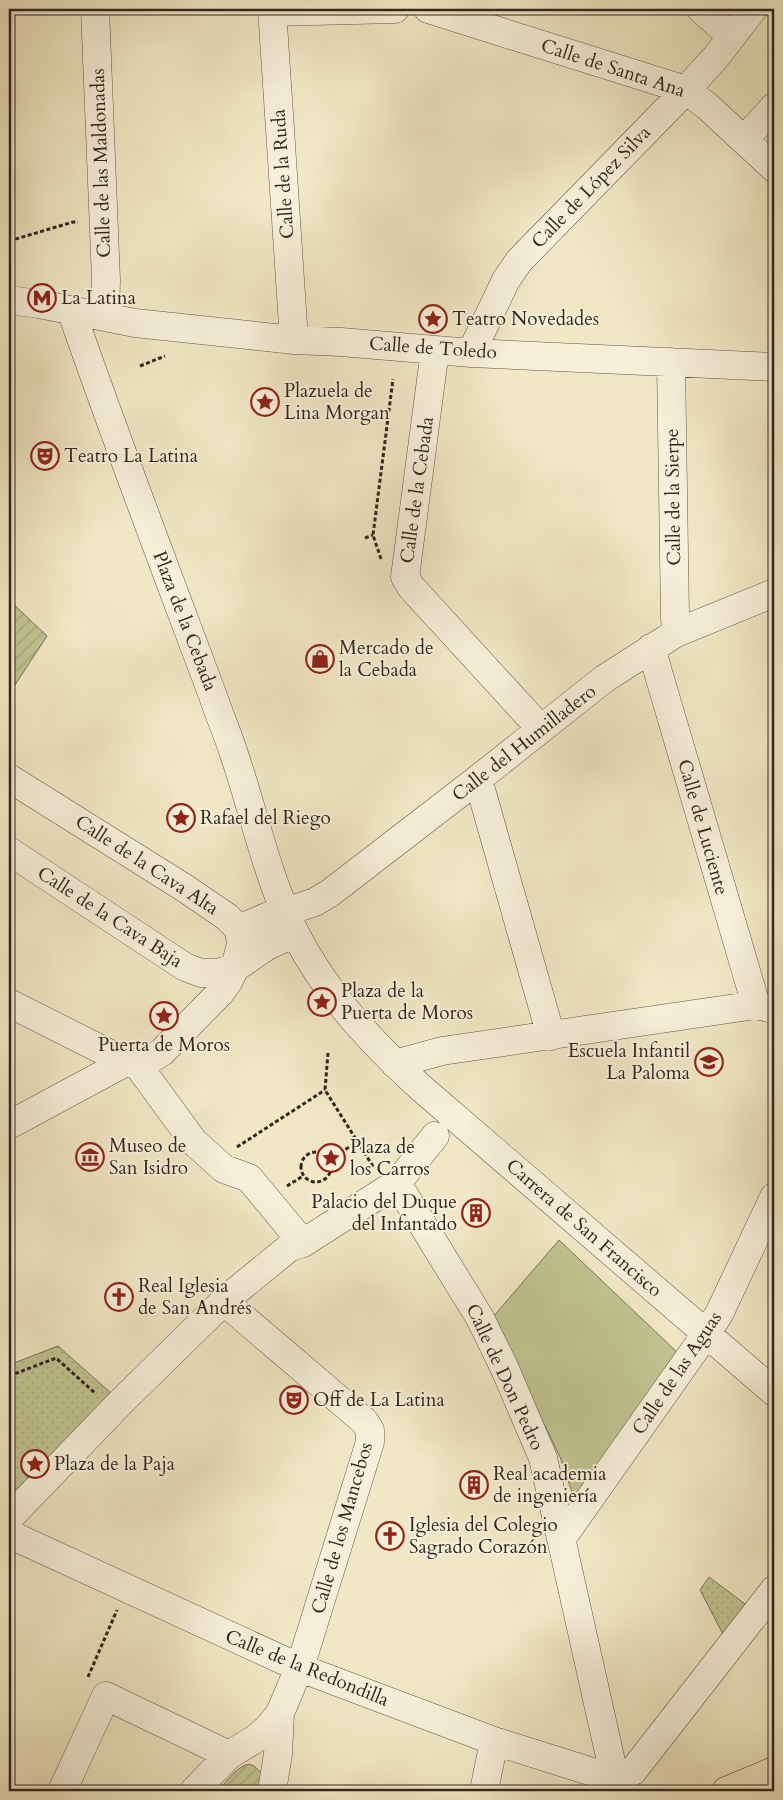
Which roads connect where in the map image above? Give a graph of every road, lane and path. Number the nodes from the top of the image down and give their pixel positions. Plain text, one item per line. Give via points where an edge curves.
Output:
1 (95, 9) edge
2 (395, 9) edge
3 (428, 9) edge
4 (701, 9) edge
5 (752, 9) edge
6 (272, 10) edge
7 (731, 36) junction
8 (686, 90) junction
9 (774, 107) edge
10 (744, 140) junction
11 (774, 168) edge
12 (73, 222) dead end
13 (9, 241) edge
14 (9, 300) edge
15 (90, 314) junction
16 (294, 340) junction
17 (426, 349) junction
18 (471, 353) junction
19 (165, 356) dead end
20 (671, 362) junction
21 (140, 366) dead end
22 (774, 366) edge
23 (393, 379) dead end
24 (373, 535) junction
25 (365, 538) dead end
26 (385, 566) joint
27 (774, 593) edge
28 (676, 633) junction
29 (651, 648) junction
30 (541, 729) junction
31 (9, 778) edge
32 (478, 779) junction
33 (9, 851) edge
34 (290, 923) junction
35 (239, 929) junction
36 (235, 968) junction
37 (9, 1003) edge
38 (765, 1007) edge
39 (550, 1036) junction
40 (328, 1053) dead end
41 (132, 1063) junction
42 (394, 1064) junction
43 (325, 1090) junction
44 (9, 1125) edge
45 (435, 1136) dead end
46 (357, 1142) junction
47 (329, 1160) junction
48 (215, 1161) junction
49 (387, 1178) junction
50 (774, 1197) edge
51 (297, 1245) junction
52 (230, 1305) junction
53 (706, 1334) junction
54 (9, 1376) edge
55 (774, 1392) edge
56 (114, 1410) junction
57 (9, 1518) edge
58 (9, 1534) edge
59 (562, 1538) junction
60 (774, 1590) edge
61 (113, 1621) dead end
62 (300, 1668) junction
63 (87, 1677) dead end
64 (280, 1713) junction
65 (494, 1741) junction
66 (229, 1755) junction
67 (774, 1771) edge
68 (617, 1785) edge
69 (62, 1791) edge
70 (194, 1791) edge
71 (272, 1791) edge
72 (484, 1791) edge
73 (726, 1791) edge

1 - 15 street, Calle de las Maldonadas via 106,280
2 - 6 street
3 - 8 street, Calle de Santa Ana
4 - 7 street
5 - 7 street, Calle de López Silva
6 - 16 street, Calle de la Ruda
7 - 8 street, Calle de López Silva
8 - 10 street, Calle de Santa Ana
8 - 18 street, Calle de López Silva via 519,261 506,280
9 - 10 street
10 - 11 street, Calle de Santa Ana
12 - 13 path
14 - 15 street
15 - 16 street, Calle de Toledo via 135,323
15 - 34 street, Plaza de la Cebada via 95,381 235,757 264,854
16 - 17 street, Calle de Toledo
17 - 18 street, Calle de Toledo
17 - 26 street via 411,404
17 - 30 street, Calle de la Cebada via 405,577
18 - 20 street, Calle de Toledo
19 - 21 path
20 - 22 street, Calle de Toledo
20 - 28 street, Calle de la Sierpe
23 - 24 path
24 - 25 path
24 - 26 path
27 - 28 street, Calle del Humilladero
28 - 29 street, Calle del Humilladero
29 - 30 street, Calle del Humilladero via 604,679
29 - 38 street, Calle de Luciente
30 - 32 street, Calle del Humilladero
31 - 35 street, Calle de la Cava Alta via 227,916
32 - 34 street, Calle del Humilladero
32 - 39 street
33 - 36 street, Calle de la Cava Baja via 185,967 201,973
34 - 35 street via 271,915
34 - 36 street, Calle de la Cava Baja via 267,946
34 - 42 street via 342,1007
35 - 36 street via 241,944
36 - 41 street via 220,994 162,1052 149,1060
37 - 41 street
38 - 39 street
39 - 42 street via 442,1051
40 - 43 path
41 - 44 street
41 - 48 street via 142,1071 194,1142
42 - 53 street, Carrera de San Francisco
43 - 46 path
43 - 48 path
45 - 49 street
46 - 47 path
46 - 49 path
47 - 47 path via 330,1172 325,1180 315,1182 302,1174 303,1158 310,1152 320,1152
48 - 51 street via 224,1169 249,1178
49 - 51 street
49 - 59 street, Calle de Don Pedro via 480,1318 504,1367 544,1458
50 - 53 street, Calle de las Aguas via 719,1314
51 - 52 street
52 - 56 street
52 - 62 street, Calle de los Mancebos via 364,1420 370,1430 370,1442
53 - 55 street, Carrera de San Francisco
53 - 59 street, Calle de las Aguas
54 - 56 path via 56,1358
56 - 57 street
58 - 62 street, Calle de la Redondilla
59 - 68 street, Calle de Don Pedro
60 - 68 street via 633,1771
61 - 63 path
62 - 64 street
62 - 65 street, Calle de la Redondilla
64 - 66 street via 262,1734
64 - 71 street
65 - 68 street, Calle de la Redondilla
65 - 72 street
66 - 69 street via 106,1696
66 - 70 street
67 - 73 main road

